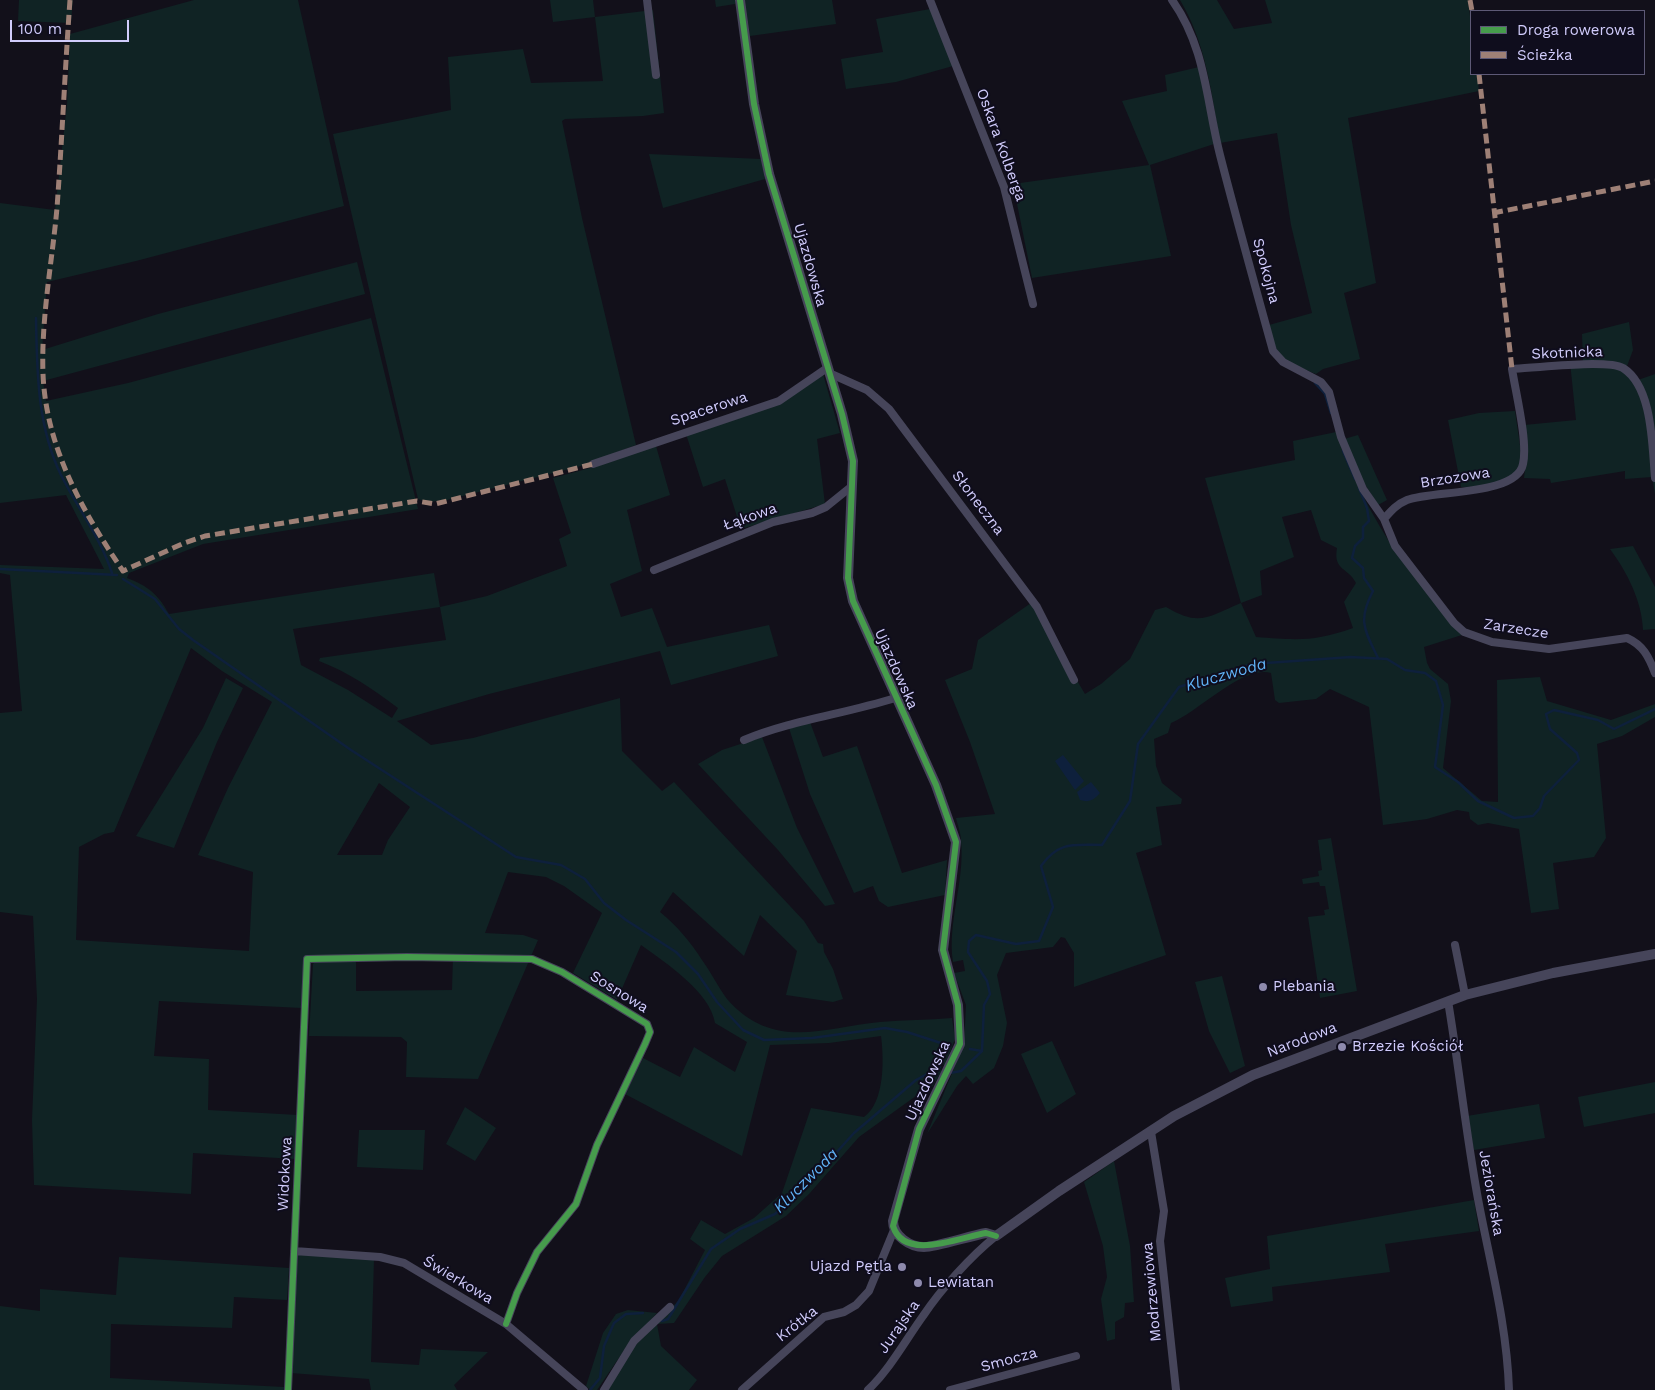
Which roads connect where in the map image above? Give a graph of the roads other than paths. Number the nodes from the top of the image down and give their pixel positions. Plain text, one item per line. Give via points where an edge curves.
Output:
1 (647, 0) edge
2 (740, 0) edge
3 (930, 0) edge
4 (1172, 0) edge
5 (656, 76) dead end
6 (1033, 304) dead end
7 (1512, 369) joint
8 (828, 370) junction
9 (593, 464) dead end
10 (1655, 478) edge
11 (852, 486) junction
12 (1384, 519) junction
13 (654, 570) dead end
14 (1655, 673) edge
15 (1074, 680) dead end
16 (895, 698) junction
17 (744, 740) dead end
18 (1455, 945) dead end
19 (1655, 954) edge
20 (307, 959) joint
21 (1465, 995) junction
22 (1448, 1001) junction
23 (1151, 1132) junction
24 (894, 1230) junction
25 (996, 1236) junction
26 (294, 1250) junction
27 (670, 1307) dead end
28 (506, 1324) junction
29 (1076, 1356) dead end
30 (288, 1390) edge
31 (584, 1390) edge
32 (604, 1390) edge
33 (742, 1390) edge
34 (868, 1390) edge
35 (950, 1390) edge
36 (1176, 1390) edge
37 (1509, 1390) edge

1 - 5 street
2 - 8 street, Ujazdowska via 754,104 766,163
3 - 6 street, Oskara Kolberga via 1004,187
4 - 12 street, Spokojna via 1186,20 1200,59 1220,154 1273,351 1283,362 1321,382 1329,392 1353,468
7 - 10 street, Skotnicka via 1567,365 1621,367 1631,375 1647,409
7 - 12 street, Brzozowa via 1525,451 1523,467 1518,475 1497,486 1426,494 1406,500 1395,506
8 - 9 street, Spacerowa via 779,401
8 - 11 street, Ujazdowska via 853,461
8 - 15 street, Słoneczna via 867,390 889,409 1037,607
11 - 13 street, Łąkowa via 826,507 812,513 773,522
11 - 16 street, Ujazdowska via 848,578 853,601
12 - 14 street, Zarzecze via 1396,546 1414,572 1464,632 1492,642 1549,649 1627,638 1644,650
16 - 17 street via 783,725
16 - 24 street, Ujazdowska via 936,784 956,842 944,950 961,1029 958,1050 919,1130 893,1221
18 - 21 street
19 - 21 street, Narodowa via 1553,972
20 - 26 street, Widokowa
20 - 28 street, Sosnowa via 532,958 562,972 647,1024 650,1032 598,1145 576,1204 537,1252 523,1277
21 - 22 street, Narodowa
22 - 23 street, Narodowa via 1240,1080
22 - 37 street, Jeziorańska via 1473,1171 1504,1323
23 - 25 street, Narodowa
23 - 36 street, Modrzewiowa via 1164,1211 1160,1241
24 - 25 street via 904,1240 924,1247 986,1233
24 - 33 street, Krótka via 869,1291 856,1306 824,1317
25 - 34 street, Jurajska via 941,1293
26 - 28 street, Świerkowa via 380,1257 404,1263
26 - 30 street, Widokowa
27 - 32 street via 634,1341
28 - 31 street, Świerkowa
29 - 35 street, Smocza

